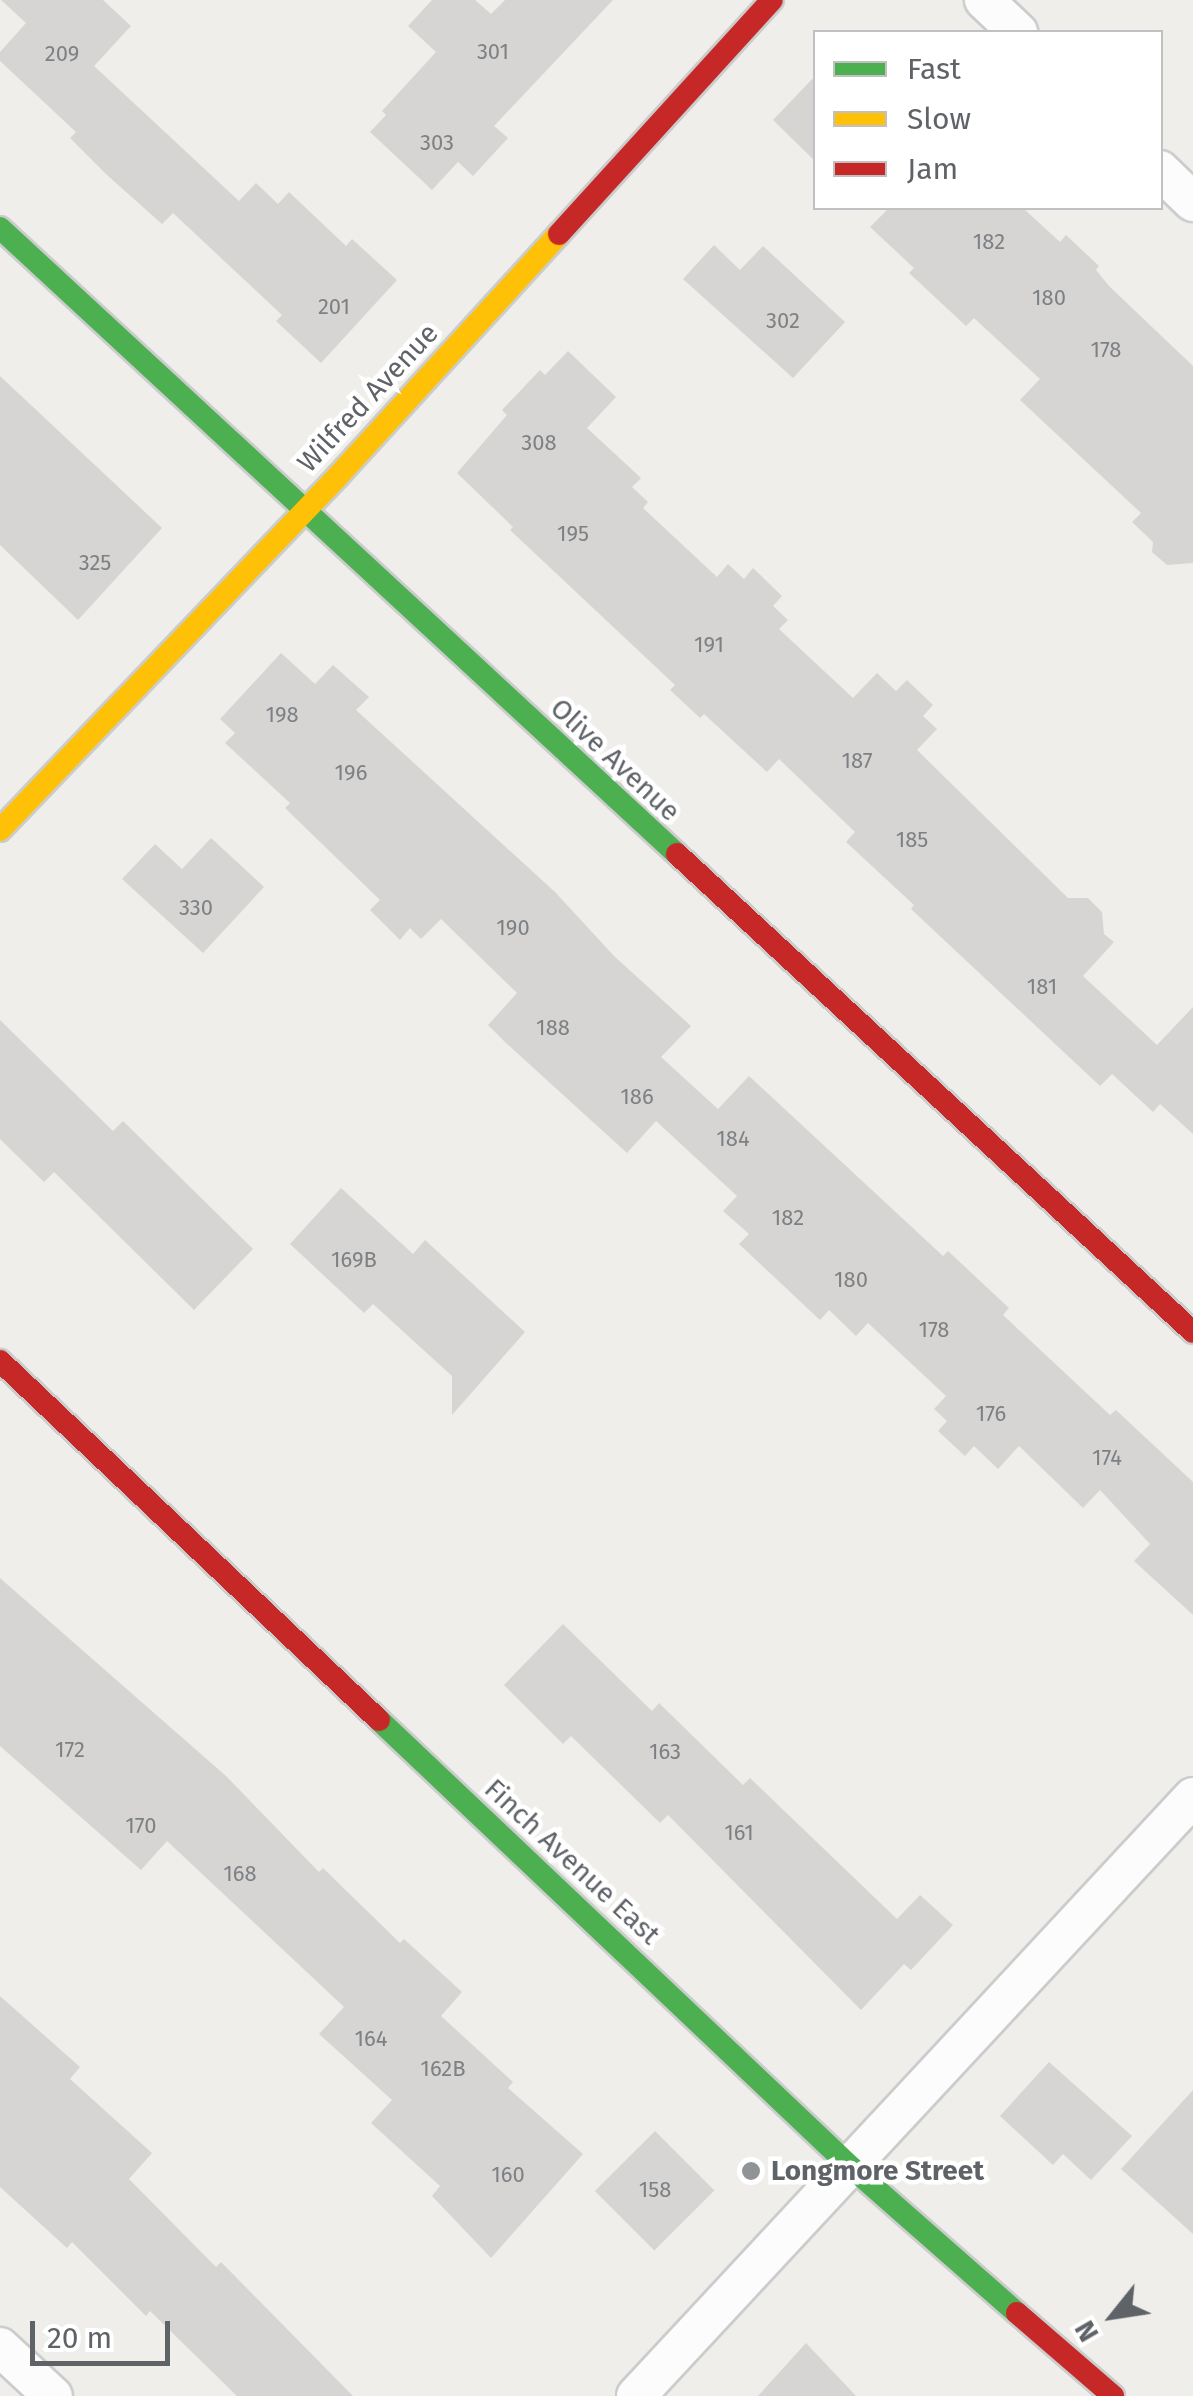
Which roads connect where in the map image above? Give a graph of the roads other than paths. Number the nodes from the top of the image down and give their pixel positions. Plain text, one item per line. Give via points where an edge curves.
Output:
1 (772, 0) edge
2 (984, 0) edge
3 (1016, 30) edge
4 (1163, 173) edge
5 (1193, 202) edge
6 (0, 228) edge
7 (303, 513) junction
8 (0, 830) edge
9 (1193, 1332) edge
10 (0, 1362) edge
11 (1193, 1797) edge
12 (852, 2168) junction
13 (0, 2346) edge
14 (53, 2396) edge
15 (636, 2396) edge
16 (1114, 2396) edge

1 - 7 street, Wilfred Avenue
2 - 3 street
4 - 5 street
6 - 7 street, Olive Avenue
7 - 8 street, Wilfred Avenue
7 - 9 street, Olive Avenue
10 - 12 street, Finch Avenue East
11 - 12 street
12 - 15 street
12 - 16 street, Finch Avenue East
13 - 14 street

